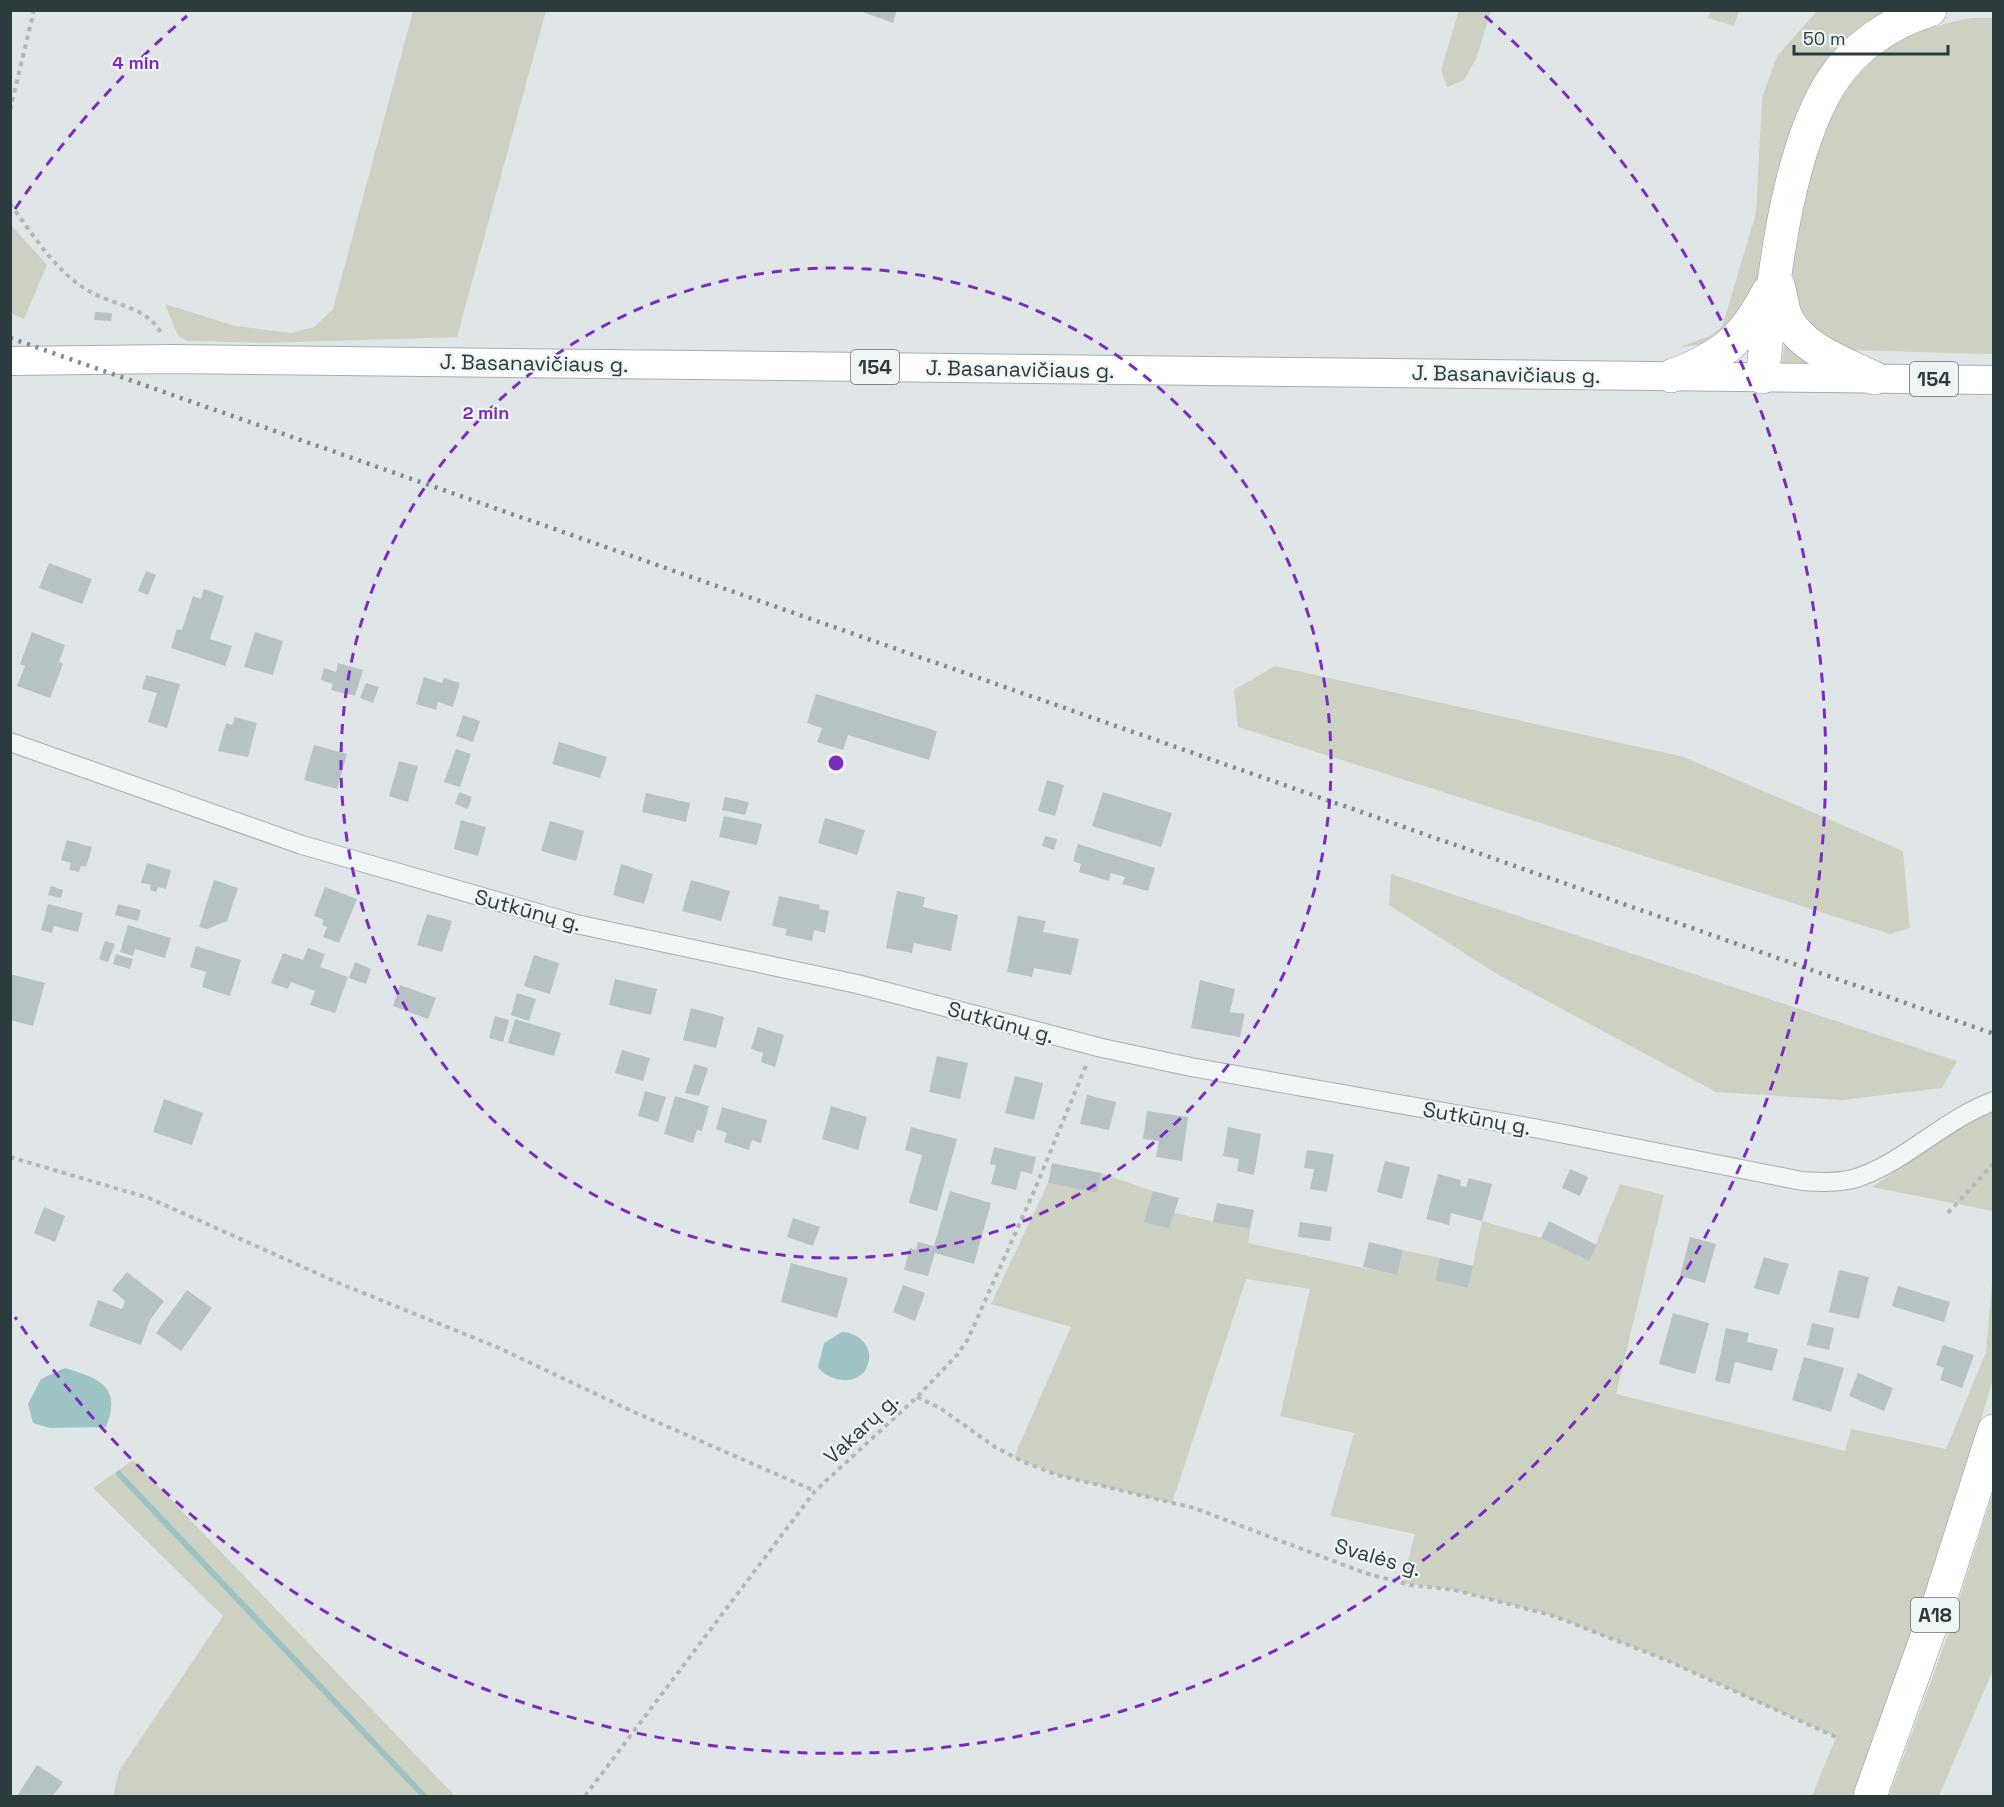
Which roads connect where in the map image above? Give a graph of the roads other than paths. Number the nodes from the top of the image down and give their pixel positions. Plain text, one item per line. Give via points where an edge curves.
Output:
1 (1930, 10) edge
2 (1776, 277) junction
3 (10, 362) edge
4 (1671, 376) junction
5 (1762, 377) junction
6 (1874, 378) junction
7 (1994, 380) edge
8 (10, 742) edge
9 (1994, 1101) edge
10 (1994, 1431) edge
11 (1870, 1797) edge

1 - 2 highway via 1872,39 1832,81 1811,121 1799,158
2 - 4 highway via 1742,335 1701,365
2 - 5 highway
2 - 6 highway via 1786,317 1802,338
3 - 4 main road, J. Basanavičiaus g. / 154 via 171,359
4 - 5 main road, J. Basanavičiaus g. / 154
5 - 6 main road, J. Basanavičiaus g. / 154
6 - 7 main road, J. Basanavičiaus g. / 154
8 - 9 street, Sutkūnų g. via 302,844 576,924 857,984 1094,1046 1191,1067 1802,1181 1853,1179 1876,1169 1969,1109
10 - 11 highway, A18 via 1940,1600

